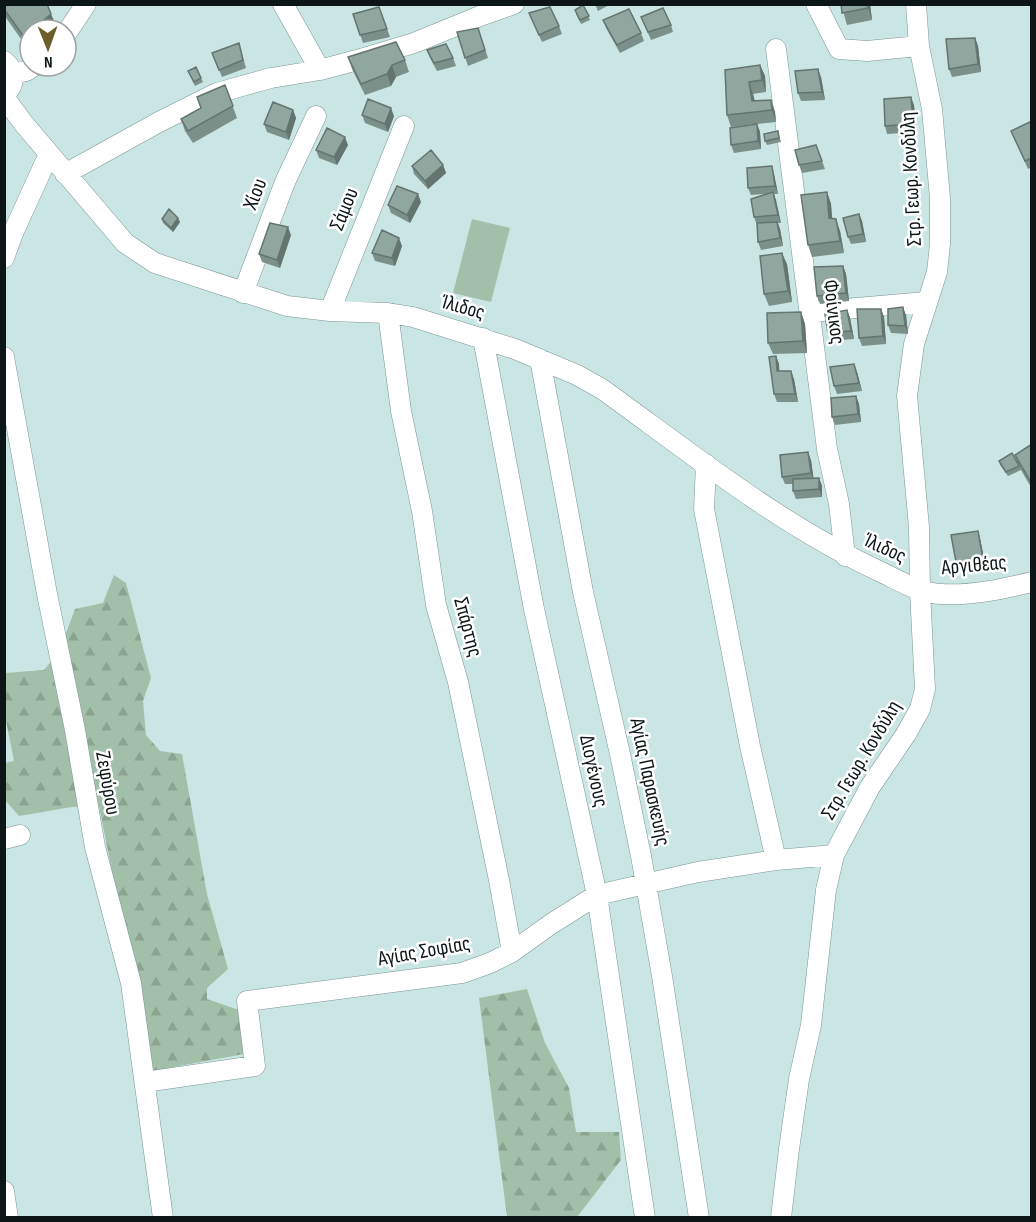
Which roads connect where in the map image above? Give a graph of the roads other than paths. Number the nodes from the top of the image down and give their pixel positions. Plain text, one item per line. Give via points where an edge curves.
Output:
1 (86, 4) edge
2 (284, 4) edge
3 (514, 4) edge
4 (816, 4) edge
5 (915, 4) edge
6 (77, 18) edge
7 (919, 46) junction
8 (776, 50) dead end
9 (9, 67) edge
10 (320, 70) junction
11 (4, 96) edge
12 (316, 116) dead end
13 (404, 126) dead end
14 (49, 154) junction
15 (65, 174) junction
16 (4, 258) edge
17 (243, 293) junction
18 (926, 302) junction
19 (330, 311) junction
20 (810, 312) junction
21 (388, 313) junction
22 (483, 338) junction
23 (4, 357) edge
24 (540, 359) junction
25 (706, 464) junction
26 (845, 556) junction
27 (1032, 582) edge
28 (920, 591) junction
29 (834, 855) junction
30 (776, 860) junction
31 (646, 883) junction
32 (597, 895) junction
33 (512, 952) junction
34 (146, 1082) junction
35 (4, 1191) edge
36 (8, 1218) edge
37 (163, 1218) edge
38 (645, 1218) edge
39 (699, 1218) edge
40 (781, 1218) edge

1 - 6 street
2 - 10 street
3 - 10 street via 414,43
4 - 7 street via 839,49 867,51
5 - 7 street, Στρ. Γεωρ. Κονδύλη
7 - 18 street, Στρ. Γεωρ. Κονδύλη via 932,109 940,198 937,272
8 - 20 street, Φοίνικος
9 - 11 street via 12,86
10 - 15 street via 217,93
11 - 14 street, Ίλιδος
12 - 17 street, Χίου via 285,182
13 - 19 street, Σάμου
14 - 15 street, Ίλιδος
14 - 16 street
15 - 17 street, Ίλιδος via 125,243 145,257
17 - 19 street, Ίλιδος via 287,306
18 - 20 street
18 - 28 street, Στρ. Γεωρ. Κονδύλη via 914,344 907,396 919,526
19 - 21 street, Ίλιδος
20 - 26 street, Φοίνικος
21 - 22 street, Ίλιδος
21 - 33 street, Σπάρτης via 401,411 436,605 458,682
22 - 24 street, Ίλιδος
22 - 32 street, Διογένους via 534,609
23 - 34 street, Ζεφύρου via 95,847 131,984
24 - 25 street, Ίλιδος via 602,389
24 - 31 street, Αγίας Παρασκευής via 583,592
25 - 26 street, Ίλιδος via 777,516
25 - 30 street via 706,521
26 - 28 street, Ίλιδος
27 - 28 street, Αργιθέας via 970,593
28 - 29 street, Στρ. Γεωρ. Κονδύλη via 925,689 920,710 870,787
29 - 30 street, Αγίας Σοφίας
29 - 40 street, Στρ. Γεωρ. Κονδύλη
30 - 31 street, Αγίας Σοφίας
31 - 32 street, Αγίας Σοφίας
31 - 39 street, Αγίας Παρασκευής
32 - 33 street, Αγίας Σοφίας
32 - 38 street, Διογένους
33 - 34 street, Αγίας Σοφίας via 462,973 248,1001 255,1066
34 - 37 street, Ζεφύρου
35 - 36 street

